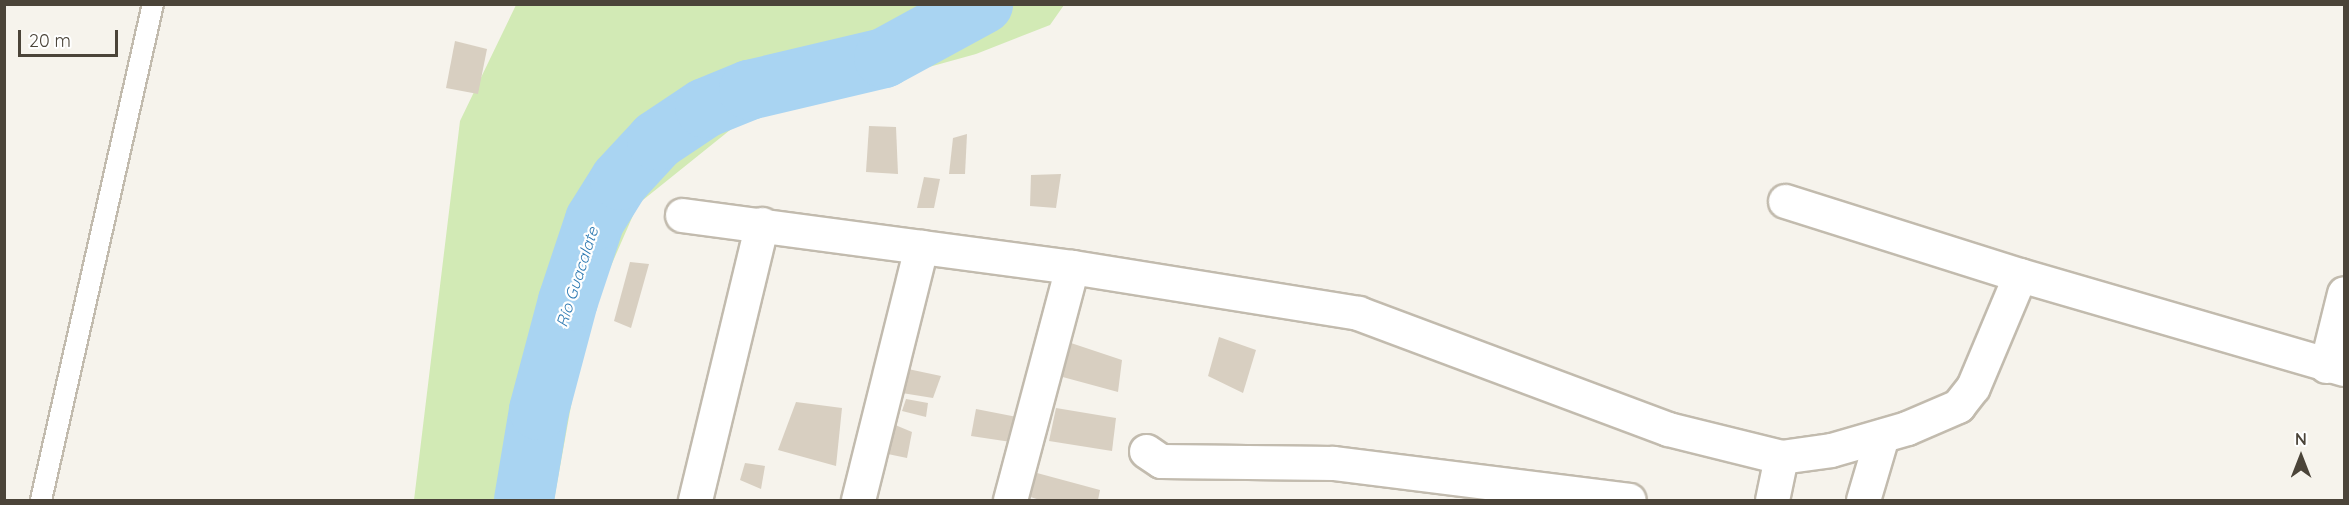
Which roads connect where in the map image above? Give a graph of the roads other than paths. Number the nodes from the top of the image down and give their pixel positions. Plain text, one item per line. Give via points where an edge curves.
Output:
1 (153, 4) edge
2 (1785, 201) dead end
3 (682, 215) dead end
4 (762, 224) junction
5 (921, 247) junction
6 (1072, 267) junction
7 (2020, 275) junction
8 (2344, 293) edge
9 (2335, 367) edge
10 (1882, 436) junction
11 (1146, 451) dead end
12 (1781, 457) junction
13 (41, 501) edge
14 (694, 501) edge
15 (858, 501) edge
16 (1010, 501) edge
17 (1629, 501) edge
18 (1772, 501) edge
19 (1863, 501) edge

1 - 13 lane
2 - 7 street
3 - 4 street
4 - 5 street
4 - 14 street
5 - 6 street
5 - 15 street
6 - 12 street via 1358,314 1668,429
6 - 16 street
7 - 9 street
7 - 10 street via 1973,387 1958,406
8 - 9 street
10 - 12 street via 1832,450
10 - 19 street
11 - 17 street via 1161,461 1333,464
12 - 18 street

